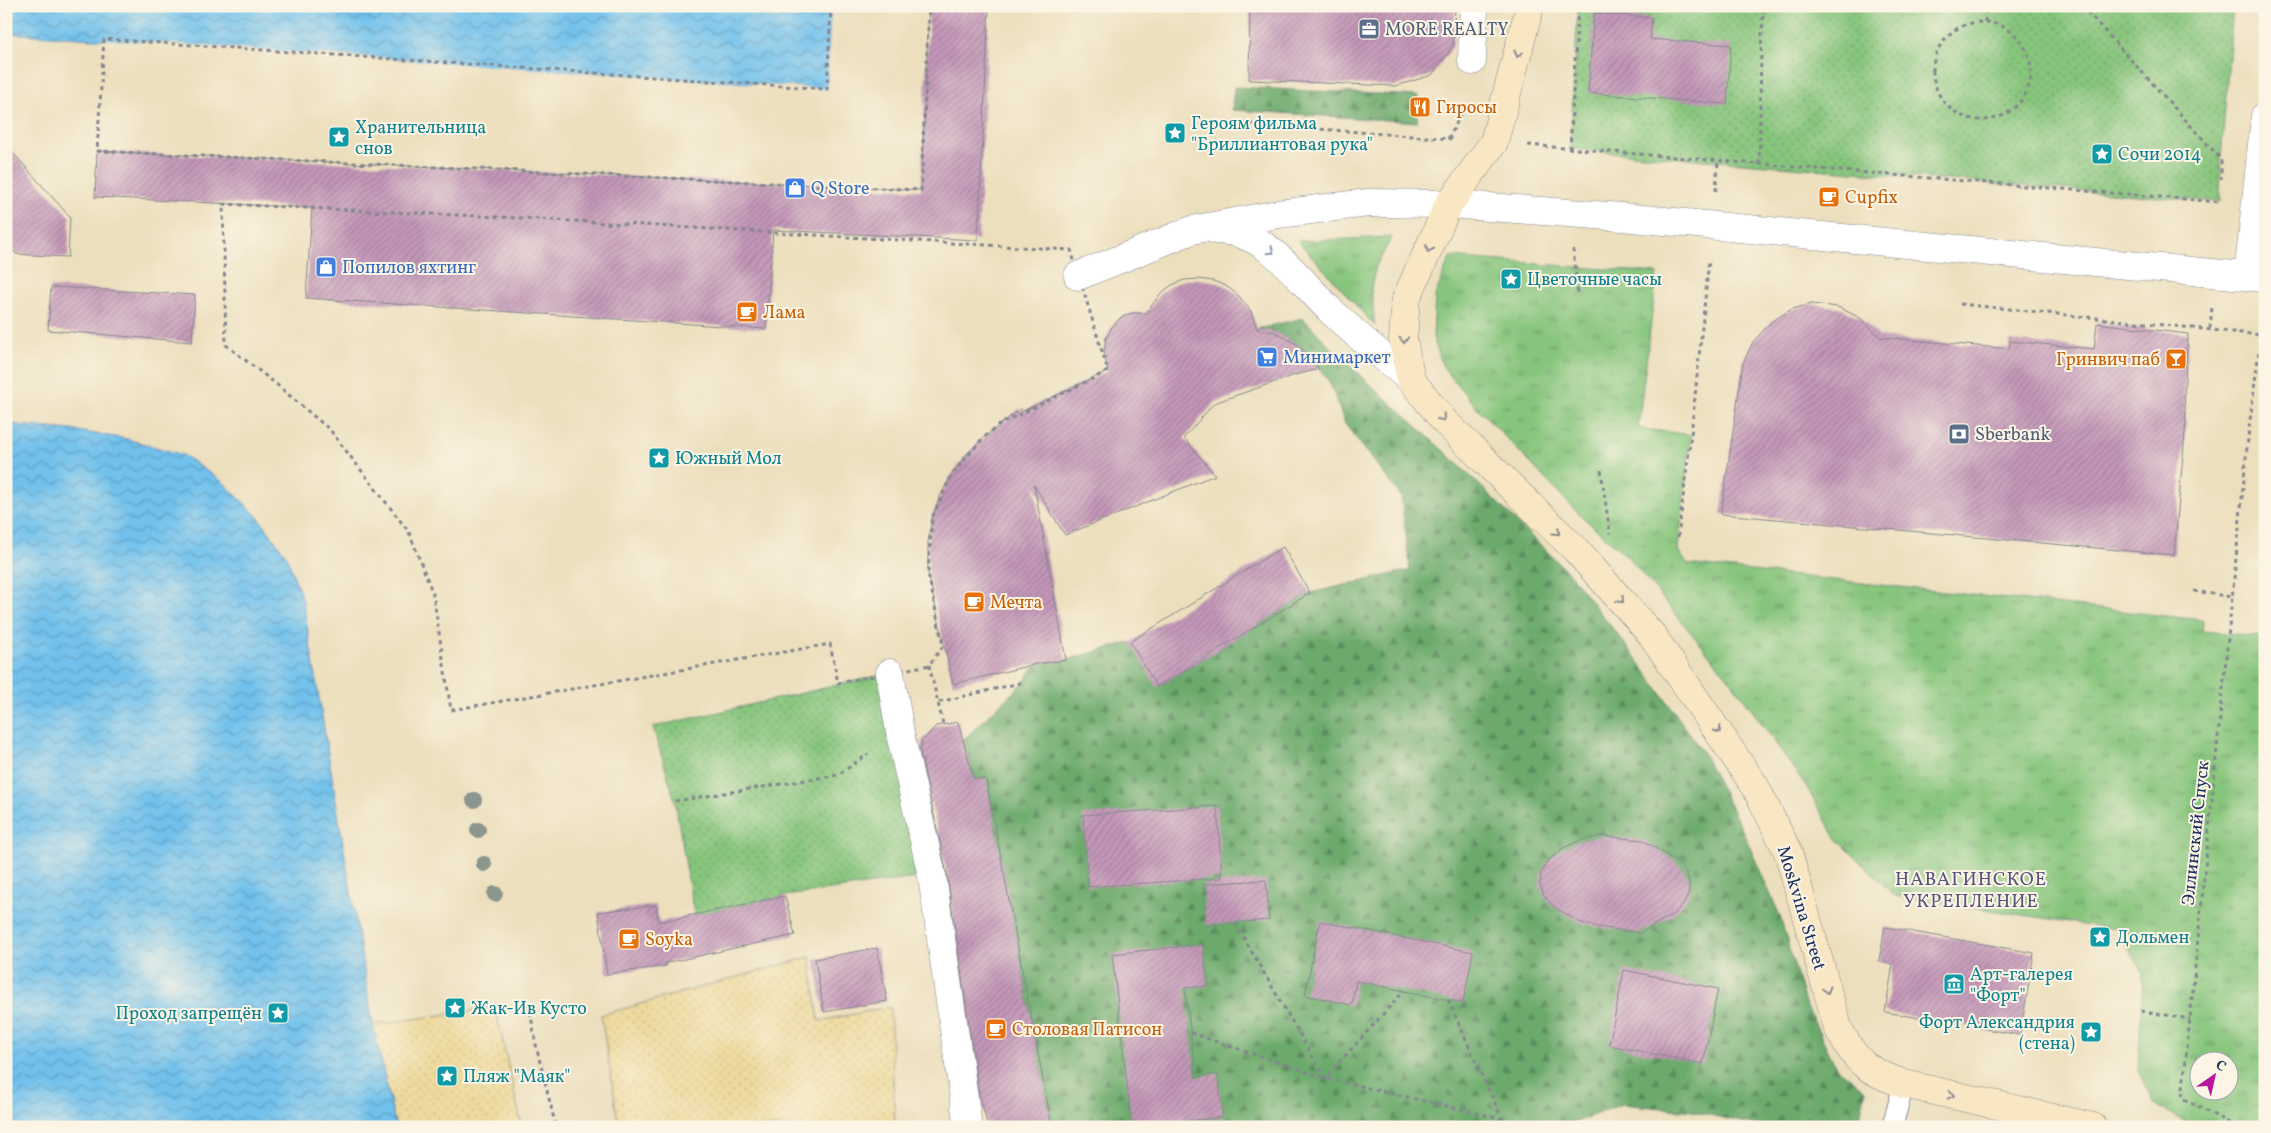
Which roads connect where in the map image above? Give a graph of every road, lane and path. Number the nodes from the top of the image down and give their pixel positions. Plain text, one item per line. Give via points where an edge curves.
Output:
1 (831, 6) edge
2 (929, 6) edge
3 (1474, 6) edge
4 (1530, 6) edge
5 (1578, 6) edge
6 (1764, 6) edge
7 (1986, 6) edge
8 (2082, 6) edge
9 (1985, 22) junction
10 (1472, 62) dead end
11 (2265, 116) edge
12 (1225, 122) dead end
13 (1494, 142) junction
14 (1570, 149) junction
15 (1718, 161) junction
16 (1759, 164) junction
17 (2220, 185) dead end
18 (2220, 194) dead end
19 (1449, 204) junction
20 (1712, 226) junction
21 (1192, 230) junction
22 (1573, 247) dead end
23 (2256, 278) edge
24 (1084, 282) dead end
25 (1578, 296) dead end
26 (1960, 304) dead end
27 (2261, 335) junction
28 (2265, 339) edge
29 (1411, 380) junction
30 (1601, 470) dead end
31 (1610, 535) dead end
32 (1678, 537) dead end
33 (2194, 591) dead end
34 (2232, 597) junction
35 (929, 665) junction
36 (890, 672) junction
37 (1024, 682) dead end
38 (939, 702) junction
39 (944, 724) dead end
40 (901, 738) junction
41 (674, 801) dead end
42 (1235, 923) dead end
43 (1404, 991) dead end
44 (1448, 1000) dead end
45 (529, 1004) dead end
46 (2142, 1011) dead end
47 (2190, 1019) junction
48 (1191, 1033) dead end
49 (1325, 1078) junction
50 (1904, 1084) junction
51 (1502, 1119) junction
52 (556, 1127) edge
53 (968, 1127) edge
54 (1526, 1127) edge
55 (1892, 1127) edge
56 (2093, 1127) edge
57 (2237, 1127) edge

1 - 2 path via 827,89 104,39 97,151 921,190
3 - 10 street
4 -> 13 main road
5 - 14 path
6 - 16 path via 1760,44
7 - 9 path
8 - 17 path via 2221,159
9 - 9 path via 2004,27 2019,39 2028,55 2031,74 2026,93 2015,108 1998,118 1969,119 1952,110 1939,96 1932,68 1937,49 1949,34 1965,24
11 - 23 street
12 - 13 path
13 - 14 path
13 - 19 main road
14 - 15 path
15 - 16 path
15 - 20 path
16 - 18 path via 2220,202
19 - 20 street
19 - 21 street via 1368,203 1278,214
19 -> 29 main road via 1406,299 1403,340
20 - 23 street
20 - 32 path
21 - 24 street
21 -> 29 street via 1222,230 1247,237 1274,252 1332,312
22 - 25 path
26 - 27 path
27 - 28 path
27 - 34 path, Эллинский Спуск
29 -> 50 main road, Moskvina Street via 1445,422 1588,564 1652,635 1755,786 1788,852 1838,1028 1852,1054 1874,1073
30 - 31 path
33 - 34 path
34 - 47 path, Эллинский Спуск
35 - 36 path
35 - 36 path via 944,646 928,573 932,518 951,476 982,439 1002,423 1108,371 1071,250 223,204 226,345 330,430 409,532 433,594 451,710 830,644 838,684
35 - 38 path
36 - 40 street
37 - 38 path
38 - 39 path
40 - 41 path via 889,740 838,775
40 - 53 street via 932,876
42 - 49 path
43 - 49 path
44 - 51 path
45 - 52 path
46 - 47 path
47 - 57 path, Эллинский Спуск via 2182,1098
48 - 49 path
49 - 51 path
50 - 55 lane
50 -> 56 main road, Moskvina Street
51 - 54 path

